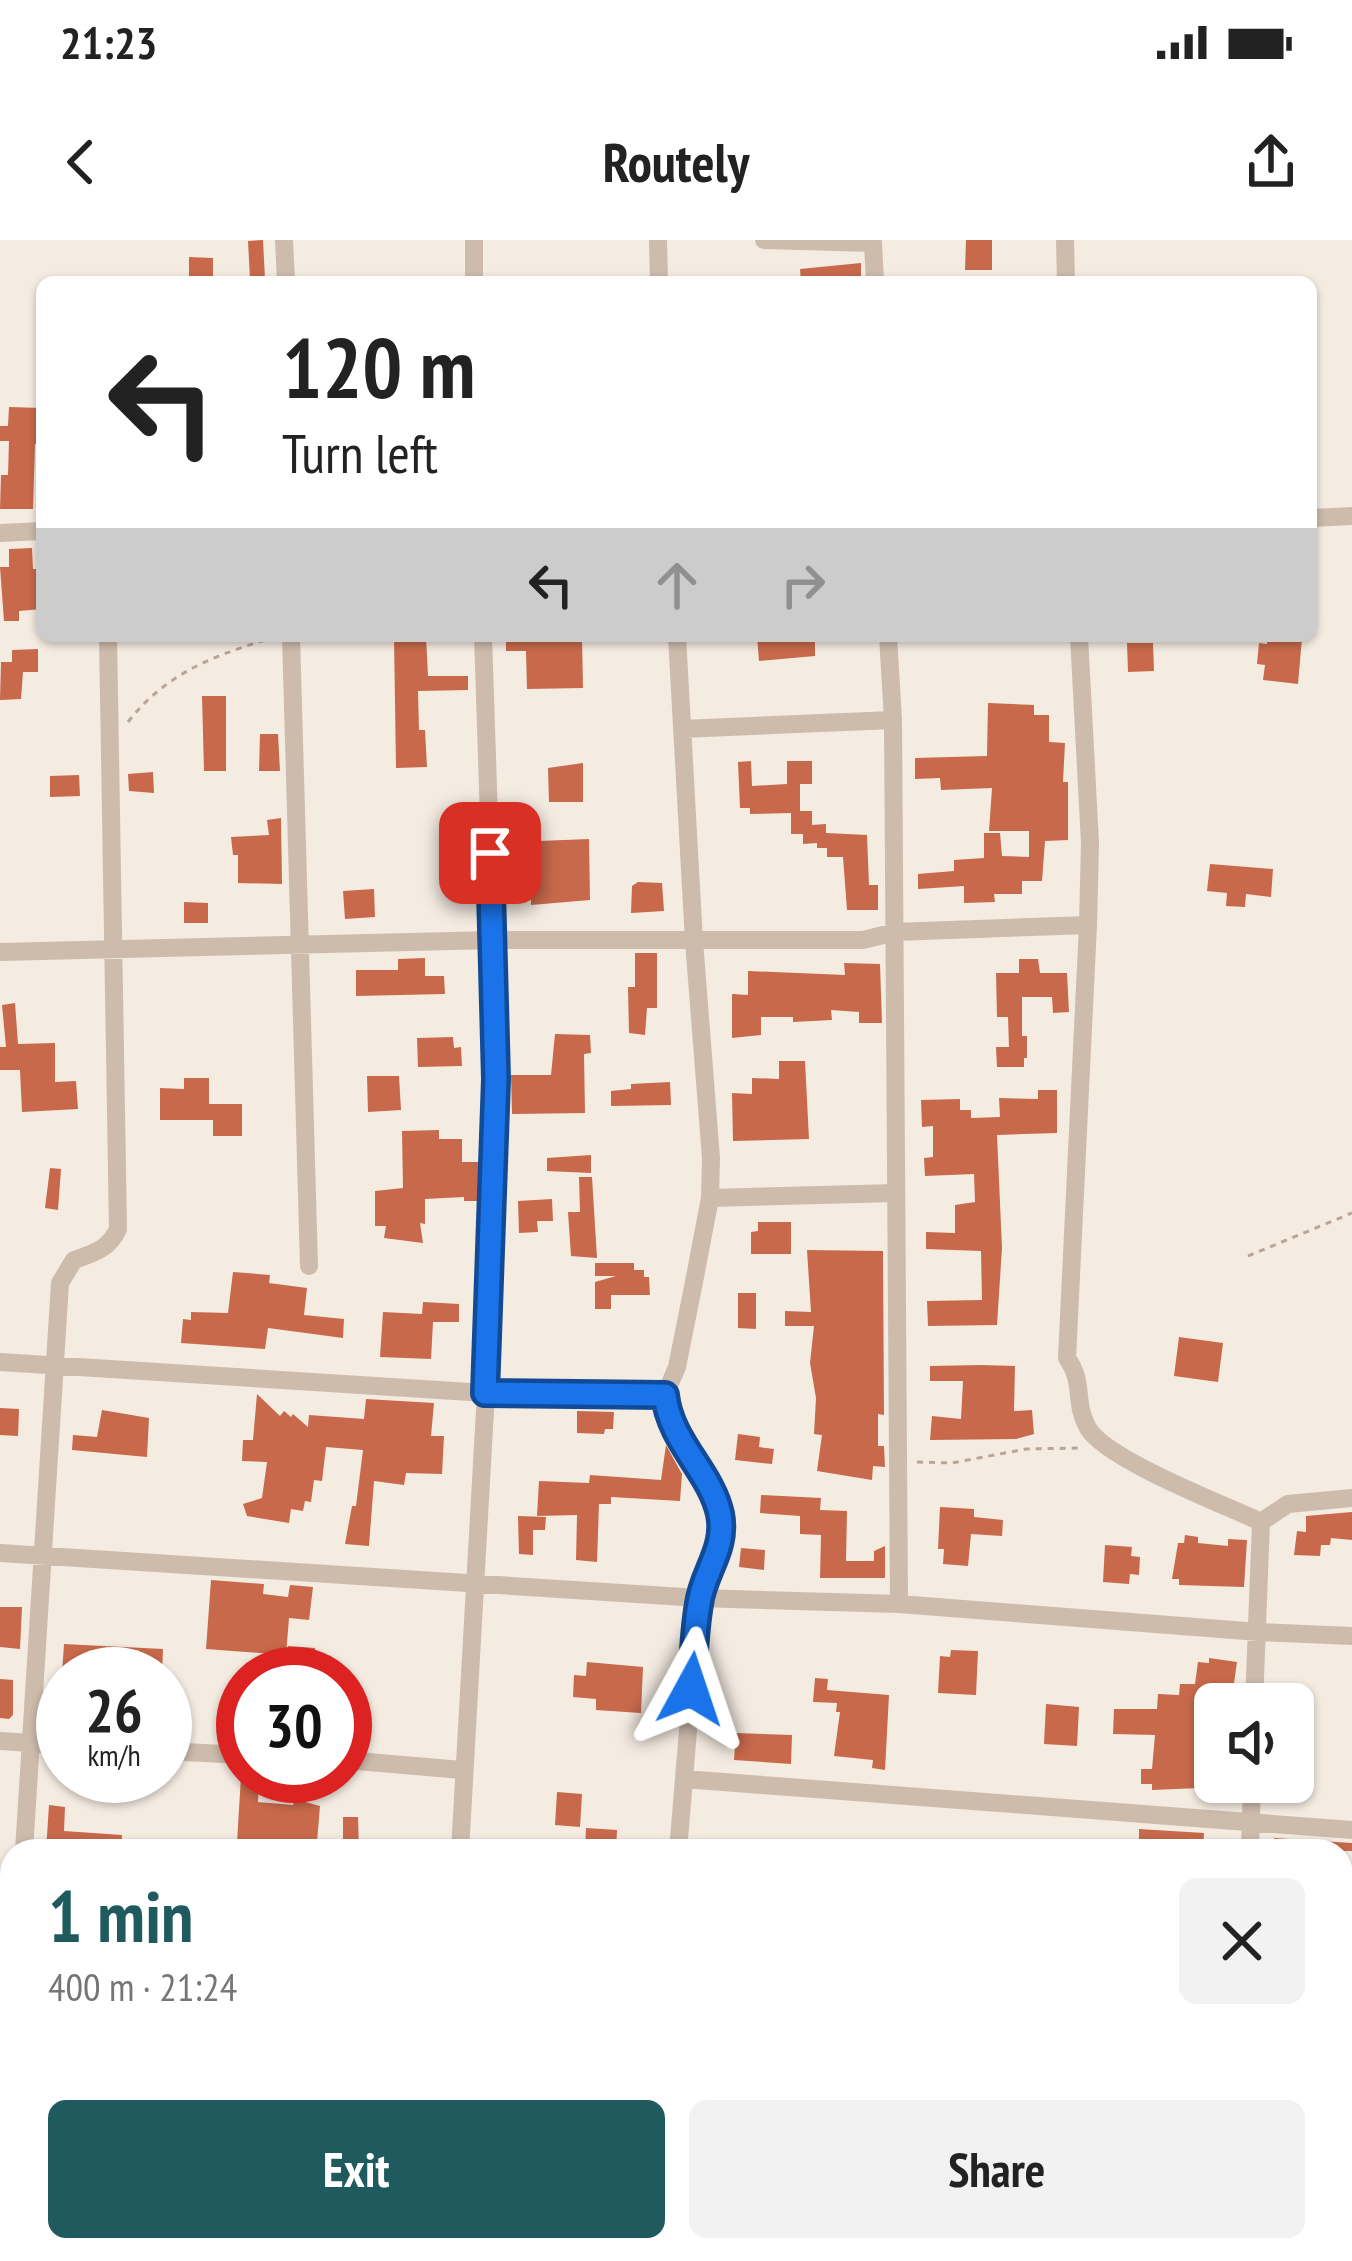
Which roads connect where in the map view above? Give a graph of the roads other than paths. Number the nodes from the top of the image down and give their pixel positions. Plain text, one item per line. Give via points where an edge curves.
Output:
1 (284, 240) edge
2 (474, 240) edge
3 (658, 240) edge
4 (764, 240) edge
5 (1065, 240) edge
6 (286, 276) edge
7 (475, 276) edge
8 (659, 276) edge
9 (875, 276) edge
10 (1066, 276) edge
11 (1352, 516) edge
12 (1317, 518) edge
13 (36, 531) edge
14 (0, 533) edge
15 (108, 642) edge
16 (291, 642) edge
17 (483, 642) edge
18 (677, 642) edge
19 (888, 642) edge
20 (1078, 642) edge
21 (893, 719) junction
22 (682, 729) junction
23 (1088, 926) junction
24 (895, 932) junction
25 (493, 940) junction
26 (694, 941) junction
27 (300, 943) junction
28 (116, 950) junction
29 (0, 952) edge
30 (896, 1193) junction
31 (710, 1198) junction
32 (309, 1266) dead end
33 (0, 1362) edge
34 (54, 1365) junction
35 (485, 1393) junction
36 (665, 1395) junction
37 (1352, 1498) edge
38 (1261, 1522) junction
39 (0, 1553) edge
40 (40, 1556) junction
41 (476, 1583) junction
42 (699, 1598) junction
43 (898, 1604) junction
44 (1259, 1632) junction
45 (1352, 1636) edge
46 (1255, 1683) edge
47 (0, 1741) edge
48 (33, 1743) junction
49 (36, 1743) edge
50 (372, 1762) edge
51 (462, 1770) junction
52 (683, 1779) junction
53 (1251, 1803) edge
54 (1251, 1822) junction
55 (1352, 1830) edge
56 (25, 1839) edge
57 (460, 1839) edge
58 (679, 1839) edge
59 (1250, 1839) edge

1 - 6 street
2 - 7 street
3 - 8 street
4 - 9 street via 873,243
5 - 10 street
11 - 12 street
13 - 14 street
15 - 28 street
16 - 27 street
17 - 25 street
18 - 22 street
19 - 21 street
20 - 23 street
21 - 22 street
21 - 24 street
22 - 26 street
23 - 24 street
23 - 38 street via 1067,1358 1079,1375 1083,1418 1102,1444
24 - 26 street via 863,940
24 - 30 street
25 - 26 street
25 - 27 street
25 - 35 street
26 - 31 street
27 - 28 street
27 - 32 street
28 - 29 street
28 - 34 street via 118,1229 112,1242 64,1272
30 - 31 street
30 - 43 street
31 - 36 street
33 - 34 street
34 - 35 street
34 - 40 street
35 - 36 street
35 - 41 street
36 - 42 street via 721,1517 720,1549
37 - 38 street via 1288,1504
38 - 44 street
39 - 40 street
40 - 41 street
40 - 48 street
41 - 42 street
41 - 51 street
42 - 43 street
42 - 52 street
43 - 44 street
44 - 45 street
44 - 46 street
47 - 48 street
48 - 49 street
48 - 56 street
50 - 51 street
51 - 57 street
52 - 54 street
52 - 58 street
53 - 54 street
54 - 55 street
54 - 59 street

